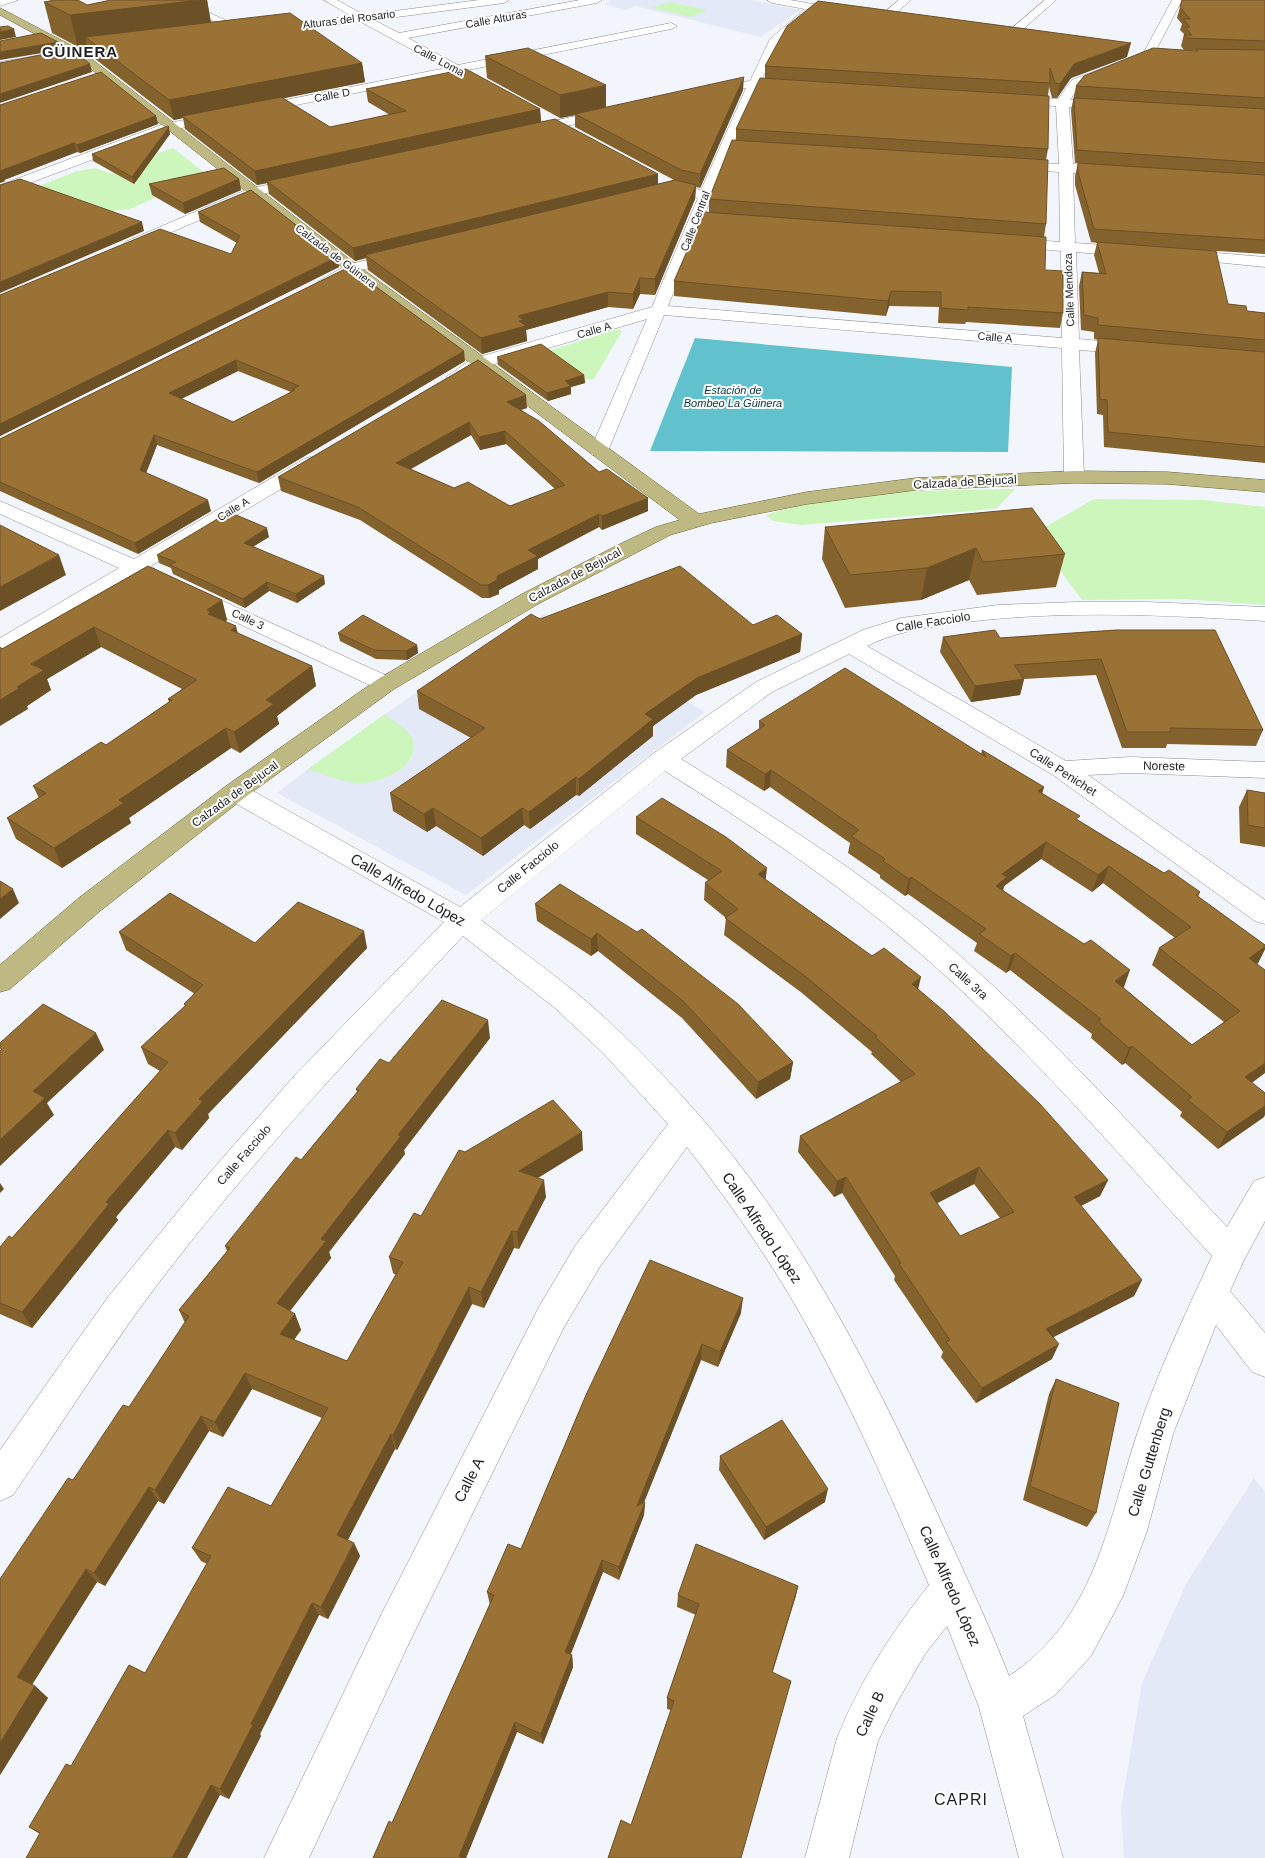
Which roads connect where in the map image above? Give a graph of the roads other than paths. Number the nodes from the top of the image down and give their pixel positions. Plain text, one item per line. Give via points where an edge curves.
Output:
1 (13, 0) edge
2 (173, 0) edge
3 (329, 0) edge
4 (502, 0) edge
5 (597, 0) edge
6 (772, 0) edge
7 (906, 0) edge
8 (1051, 0) edge
9 (1177, 0) edge
10 (813, 8) junction
11 (1, 10) edge
12 (534, 12) junction
13 (857, 14) edge
14 (360, 18) junction
15 (903, 20) edge
16 (551, 21) dead end
17 (671, 26) dead end
18 (245, 32) junction
19 (577, 34) dead end
20 (46, 35) junction
21 (226, 35) edge
22 (396, 37) junction
23 (1028, 38) edge
24 (28, 39) edge
25 (594, 42) junction
26 (132, 46) edge
27 (1121, 51) edge
28 (76, 52) junction
29 (1154, 55) junction
30 (0, 66) edge
31 (458, 70) junction
32 (475, 79) edge
33 (754, 84) junction
34 (804, 87) edge
35 (696, 93) edge
36 (1003, 99) edge
37 (1062, 103) junction
38 (1120, 107) edge
39 (628, 108) edge
40 (542, 115) edge
41 (559, 124) junction
42 (169, 127) junction
43 (576, 133) edge
44 (511, 134) edge
45 (724, 147) junction
46 (744, 148) edge
47 (998, 164) edge
48 (1066, 168) junction
49 (1126, 172) edge
50 (320, 177) edge
51 (659, 179) edge
52 (675, 188) junction
53 (0, 190) edge
54 (253, 192) junction
55 (647, 195) edge
56 (705, 195) junction
57 (698, 218) junction
58 (717, 220) edge
59 (990, 241) edge
60 (1068, 247) junction
61 (116, 251) edge
62 (419, 252) edge
63 (1147, 253) edge
64 (1166, 254) edge
65 (1265, 262) edge
66 (352, 268) junction
67 (308, 290) edge
68 (659, 310) junction
69 (1071, 344) junction
70 (1149, 350) edge
71 (478, 363) junction
72 (444, 384) edge
73 (599, 451) junction
74 (324, 455) edge
75 (1074, 477) junction
76 (1265, 486) edge
77 (0, 507) edge
78 (695, 521) junction
79 (136, 567) junction
80 (1265, 614) edge
81 (850, 645) junction
82 (0, 647) edge
83 (386, 684) junction
84 (663, 760) junction
85 (1062, 769) junction
86 (1265, 770) edge
87 (235, 792) junction
88 (1265, 914) edge
89 (462, 920) junction
90 (0, 981) edge
91 (687, 1123) junction
92 (1265, 1191) edge
93 (1230, 1253) junction
94 (1213, 1296) junction
95 (1265, 1360) edge
96 (0, 1482) edge
97 (951, 1589) junction
98 (1000, 1707) junction
99 (286, 1858) edge
100 (827, 1858) edge
101 (1042, 1858) edge

1 - 11 street
2 - 18 street
3 - 14 street, Calle Loma
4 - 12 street
4 - 14 street, Alturas del Rosario
5 - 12 street, Calle Alturas
6 - 10 street
7 - 15 street via 879,17
8 - 23 street via 1004,35
9 - 29 street
10 - 13 street
10 - 33 street, Calle Central via 774,41
11 - 20 main road, Calzada de Güinera
12 - 16 street
12 - 22 street, Calle Alturas
14 - 18 street, Alturas del Rosario
14 - 22 street, Calle Loma
17 - 25 street, Calle D
18 - 21 street, Alturas del Rosario
19 - 25 street
20 - 24 street
20 - 28 main road, Calzada de Güinera
22 - 31 street, Calle Loma
25 - 31 street, Calle D
26 - 28 street
27 - 29 street
28 - 30 street
28 - 42 main road, Calzada de Güinera via 99,76
29 - 37 street via 1076,83
31 - 32 street, Calle Loma
31 - 42 street, Calle D
33 - 34 street
33 - 35 street
33 - 45 street, Calle Central
36 - 37 street
37 - 38 street
37 - 48 street, Calle Mendoza
39 - 41 street
40 - 41 street
41 - 43 street
41 - 44 street
42 - 53 street, Calle D
42 - 54 main road, Calzada de Güinera
45 - 46 street
45 - 56 street, Calle Central
47 - 48 street
48 - 49 street
48 - 60 street, Calle Mendoza
50 - 54 street
51 - 52 street
52 - 55 street
52 - 56 street
54 - 61 street
54 - 66 main road, Calzada de Güinera
56 - 57 street, Calle Central
57 - 58 street
57 - 68 street, Calle Central
59 - 60 street
60 - 63 street
60 - 69 street, Calle Mendoza
62 - 66 street
64 - 65 street
66 - 67 street
66 - 71 main road, Calzada de Güinera
68 - 69 street, Calle A
68 - 71 street, Calle A
68 - 73 street, Calle Central
69 - 70 street, Calle A
69 - 75 street, Calle Mendoza
71 - 72 street, Calle A
71 - 73 main road, Calzada de Güinera
73 - 78 main road, Calzada de Güinera
74 - 79 street, Calle A
75 - 76 main road, Calzada de Bejucal via 1167,478
75 - 78 main road, Calzada de Bejucal via 863,489
77 - 79 street, Calle 3
78 - 83 main road, Calzada de Bejucal via 663,531 590,567
79 - 82 street, Calle A
79 - 83 street, Calle 3
80 - 81 street, Calle Facciolo via 1146,608 998,612 909,623
81 - 84 street, Calle Facciolo via 764,687
81 - 85 street, Calle Penichet
83 - 87 main road, Calzada de Bejucal
84 - 89 street, Calle Facciolo
84 - 93 street, Calle 3ra via 810,851 879,904 980,991
85 - 86 street, Noreste via 1130,765
85 - 88 street, Calle Penichet
87 - 89 street, Calle Alfredo López
87 - 90 main road, Calzada de Bejucal via 90,904
89 - 91 street, Calle Alfredo López via 564,1000 614,1046
89 - 96 street, Calle Facciolo via 306,1084 217,1187 120,1308
91 - 97 street, Calle Alfredo López via 780,1250 832,1337 881,1432
91 - 99 street, Calle A via 587,1257 551,1318 396,1627
92 - 93 street, Calle Guttenberg
93 - 94 street, Calle Guttenberg
94 - 95 street
94 - 98 street, Calle Guttenberg via 1180,1367 1158,1425 1128,1531 1109,1582 1077,1642 1040,1680
97 - 98 street, Calle Alfredo López
97 - 100 street, Calle B via 911,1640 881,1689 858,1738
98 - 101 street, Calle Alfredo López

